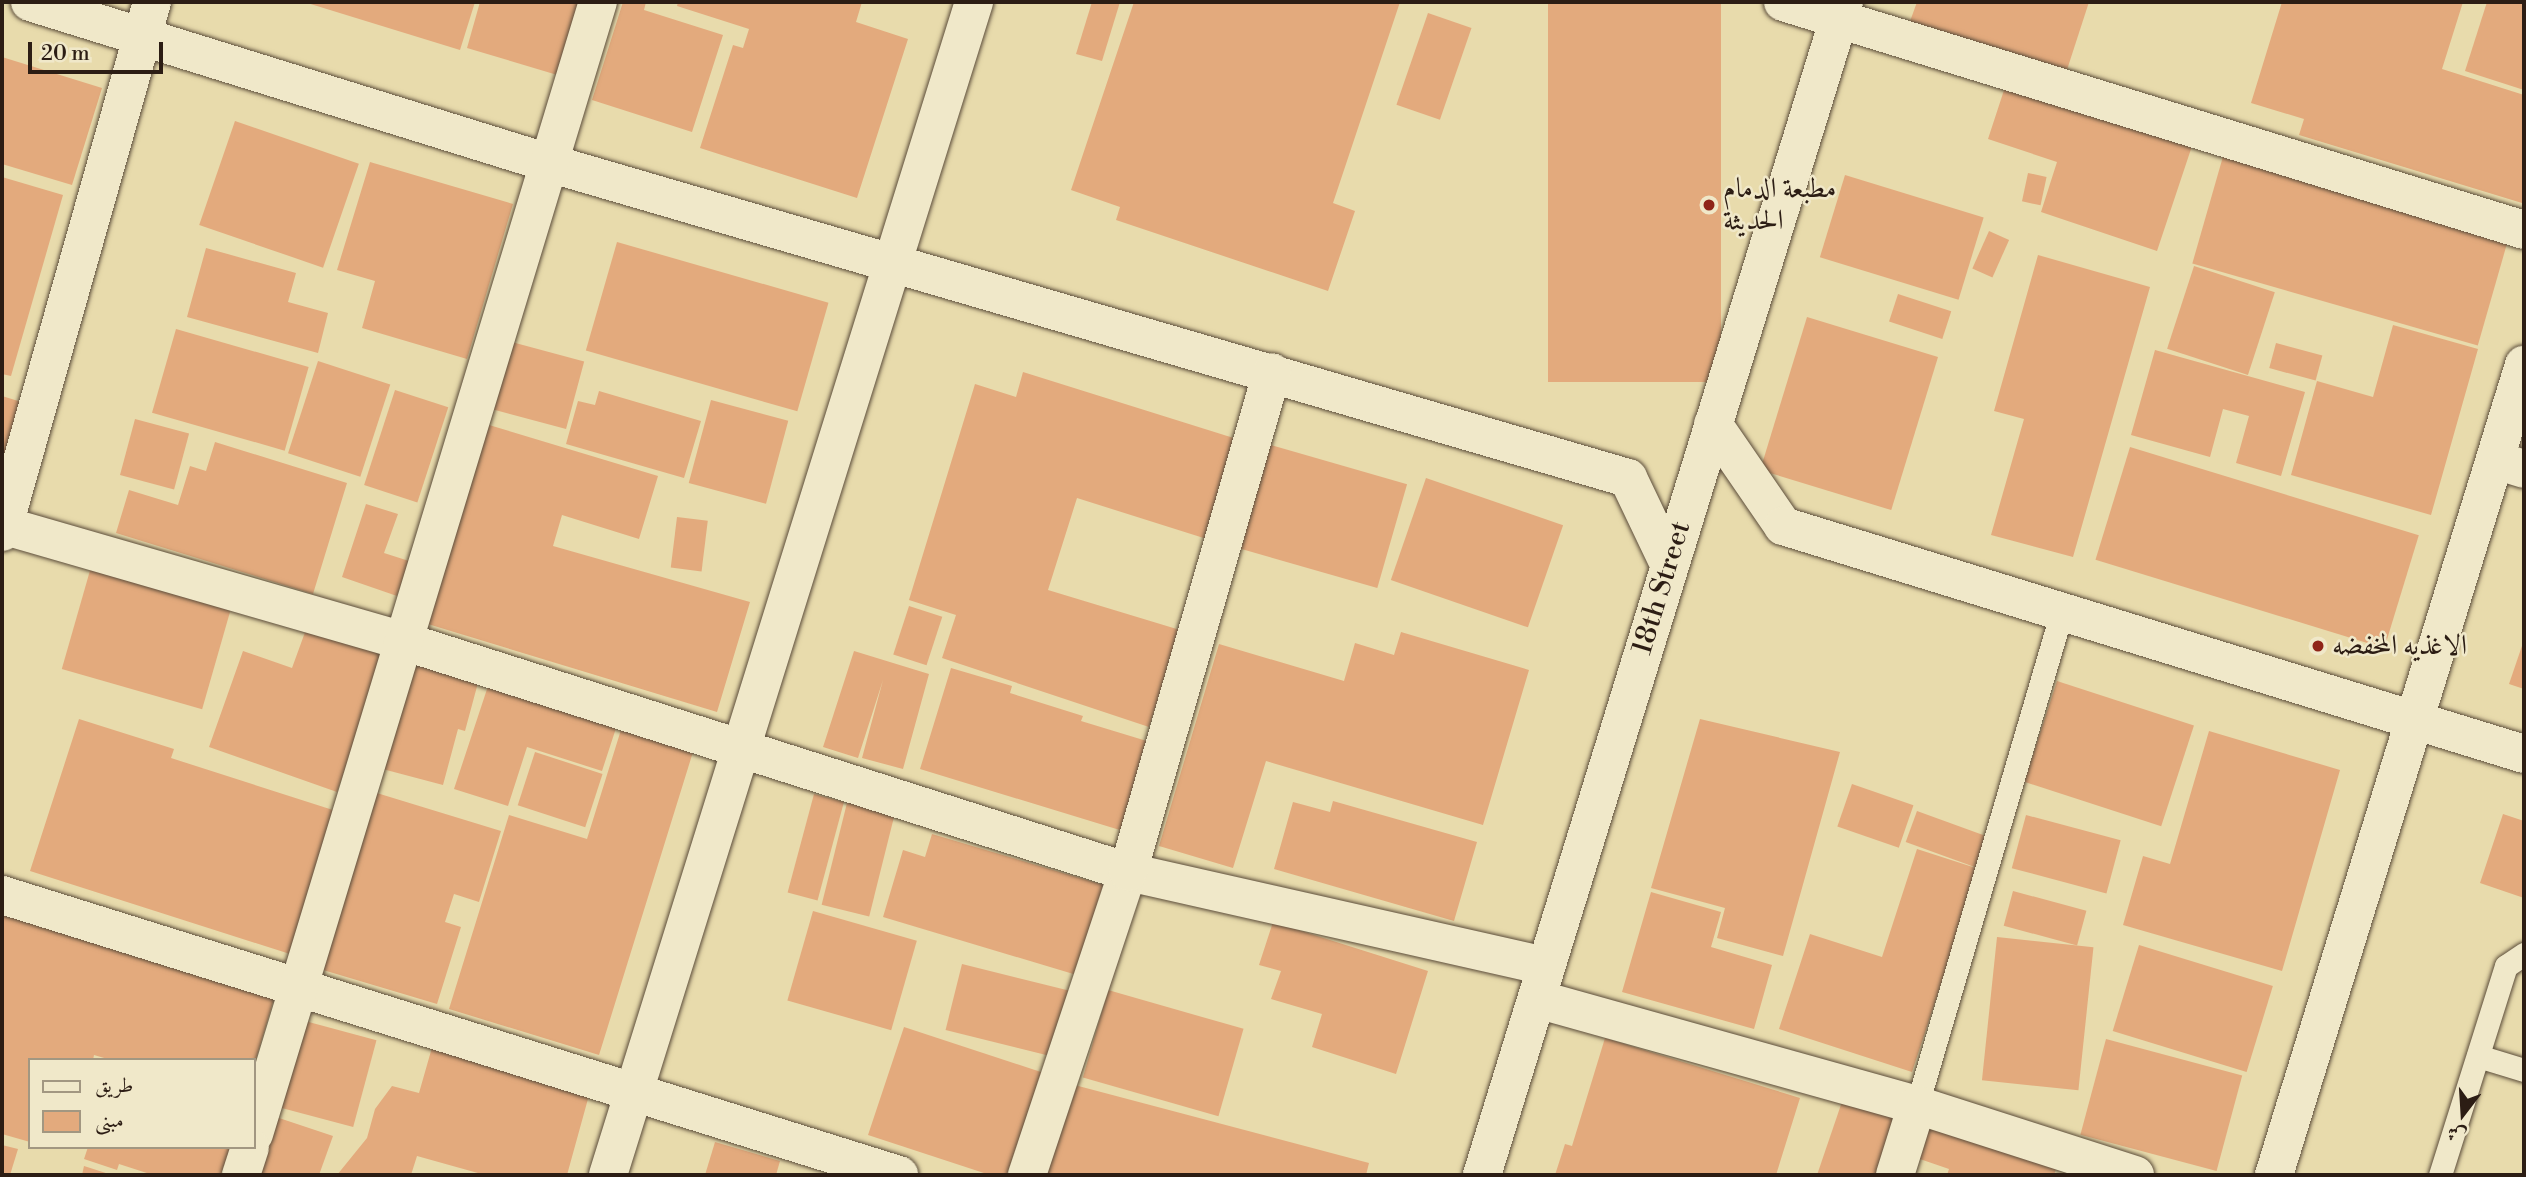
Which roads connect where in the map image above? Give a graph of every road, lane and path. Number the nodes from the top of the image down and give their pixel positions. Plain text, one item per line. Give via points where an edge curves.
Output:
1 (30, 2) edge
2 (598, 2) edge
3 (974, 2) edge
4 (1783, 2) edge
5 (1841, 10) edge
6 (147, 18) edge
7 (552, 164) junction
8 (2524, 230) edge
9 (895, 265) junction
10 (2524, 365) edge
11 (1272, 372) junction
12 (1713, 424) junction
13 (2510, 464) edge
14 (2, 528) edge
15 (1669, 564) junction
16 (2063, 611) junction
17 (403, 641) junction
18 (2416, 719) junction
19 (743, 748) junction
20 (2524, 754) edge
21 (1128, 872) junction
22 (2, 895) edge
23 (2524, 954) edge
24 (1541, 983) junction
25 (298, 988) junction
26 (2478, 1056) junction
27 (2524, 1070) edge
28 (633, 1095) junction
29 (1917, 1105) junction
30 (256, 1127) edge
31 (249, 1149) edge
32 (241, 1175) edge
33 (608, 1175) edge
34 (898, 1175) edge
35 (1027, 1175) edge
36 (1482, 1175) edge
37 (1895, 1175) edge
38 (2135, 1175) edge
39 (2274, 1175) edge
40 (2440, 1175) edge

1 - 6 street
2 - 7 street
3 - 9 street
4 - 5 street
5 - 8 street
5 - 12 street, 18th Street
6 - 7 street
6 - 14 street
7 - 9 street
7 - 17 street
9 - 11 street
9 - 19 street
10 - 13 street
11 - 15 street via 1628,478
11 - 21 street
12 - 15 street, 18th Street
12 - 16 street via 1783,526
13 - 18 street
14 - 17 street
15 - 24 street, 18th Street
16 - 18 street
16 - 29 lane
17 - 19 street
17 - 25 street
18 - 20 street
18 - 39 street
19 - 21 street
19 - 28 street
21 - 24 street
21 - 35 street
22 - 25 street
23 - 26 lane via 2506,966
24 - 29 street
24 - 36 street, 18th Street
25 - 28 street
25 - 30 street
26 - 27 lane
26 - 40 lane
28 - 33 street
28 - 34 street
29 - 37 street
29 - 38 street
31 - 32 street

